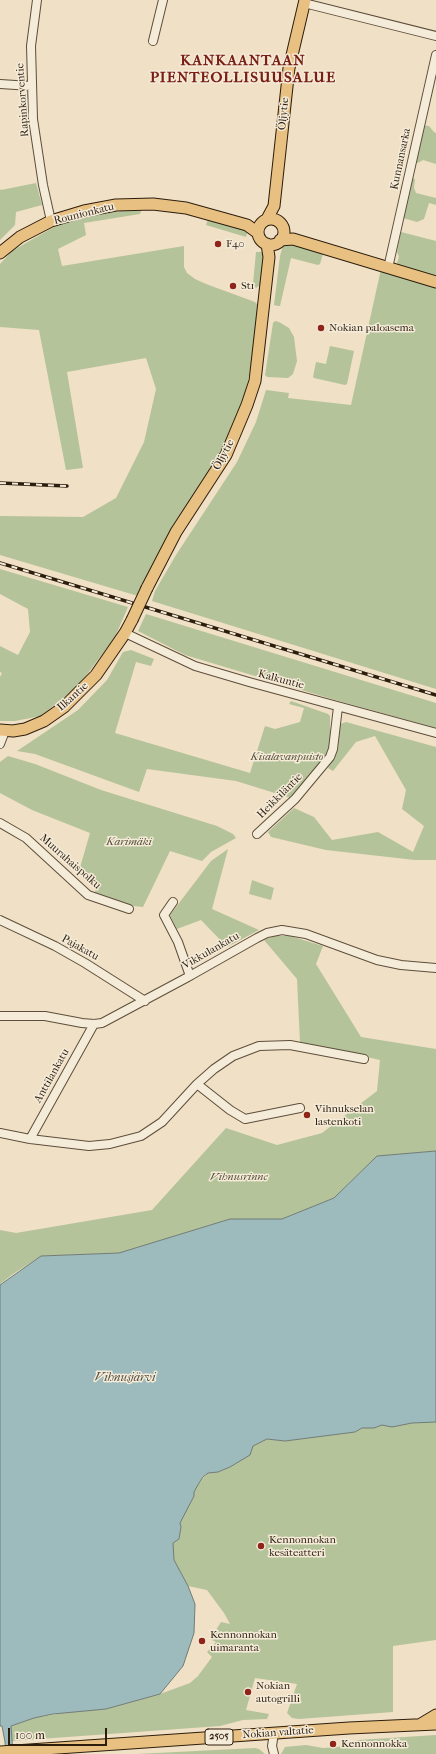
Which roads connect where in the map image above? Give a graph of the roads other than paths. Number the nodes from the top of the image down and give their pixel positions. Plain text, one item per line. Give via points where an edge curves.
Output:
1 (37, 0) edge
2 (163, 0) edge
3 (304, 2) edge
4 (436, 36) edge
5 (153, 41) dead end
6 (436, 56) edge
7 (0, 84) edge
8 (31, 86) junction
9 (51, 221) junction
10 (271, 232) junction
11 (0, 252) edge
12 (388, 268) junction
13 (436, 282) edge
14 (125, 634) junction
15 (338, 707) junction
16 (2, 730) edge
17 (436, 733) edge
18 (0, 744) edge
19 (0, 823) edge
20 (257, 834) dead end
21 (173, 902) dead end
22 (129, 909) dead end
23 (0, 920) edge
24 (436, 968) edge
25 (190, 976) junction
26 (145, 1001) junction
27 (0, 1016) edge
28 (94, 1024) junction
29 (364, 1060) dead end
30 (197, 1084) junction
31 (300, 1108) dead end
32 (0, 1133) edge
33 (30, 1139) junction
34 (436, 1715) edge
35 (421, 1724) junction
36 (436, 1724) edge
37 (274, 1733) junction
38 (0, 1752) edge
39 (274, 1754) edge

1 - 8 street, Rapinkorventie via 31,46
2 - 5 street
3 - 4 street
3 - 10 main road, Öljytie via 289,68
6 - 12 street, Kunnansarka
7 - 8 street
8 - 9 street, Rapinkorventie via 33,119
9 - 10 main road, Rounionkatu via 107,206 153,204 186,208
9 - 11 main road, Rounionkatu via 20,237
10 - 12 main road
10 - 14 main road, Öljytie, bridge via 255,381 247,405 226,455 176,532
12 - 13 main road
14 - 15 street, Kalkuntie via 195,666
14 - 16 main road, Ilkantie via 96,675 64,707 34,726 19,730
15 - 17 street, Kalkuntie
15 - 20 street, Heikkiläntie via 330,757 296,799
16 - 18 street
19 - 22 street, Muurahaispolku via 35,846 88,895
21 - 25 street via 164,915 178,942
23 - 26 street, Pajakatu via 55,946
24 - 25 street, Vikkulankatu via 377,960 306,934 282,930 257,938
25 - 26 street, Vikkulankatu
26 - 28 street, Vikkulankatu via 102,1023
27 - 28 street, Vikkulankatu via 46,1016
28 - 33 street, Anttilankatu
29 - 30 street via 290,1045 259,1046 233,1056 214,1068
30 - 31 street via 245,1119
30 - 33 street via 162,1122 141,1136 110,1144 89,1146
32 - 33 street
34 - 35 main road
35 - 36 main road, Nokian valtatie / 2505
35 - 37 main road, Nokian valtatie / 2505
37 - 38 main road, Nokian valtatie / 2505
37 - 39 street

